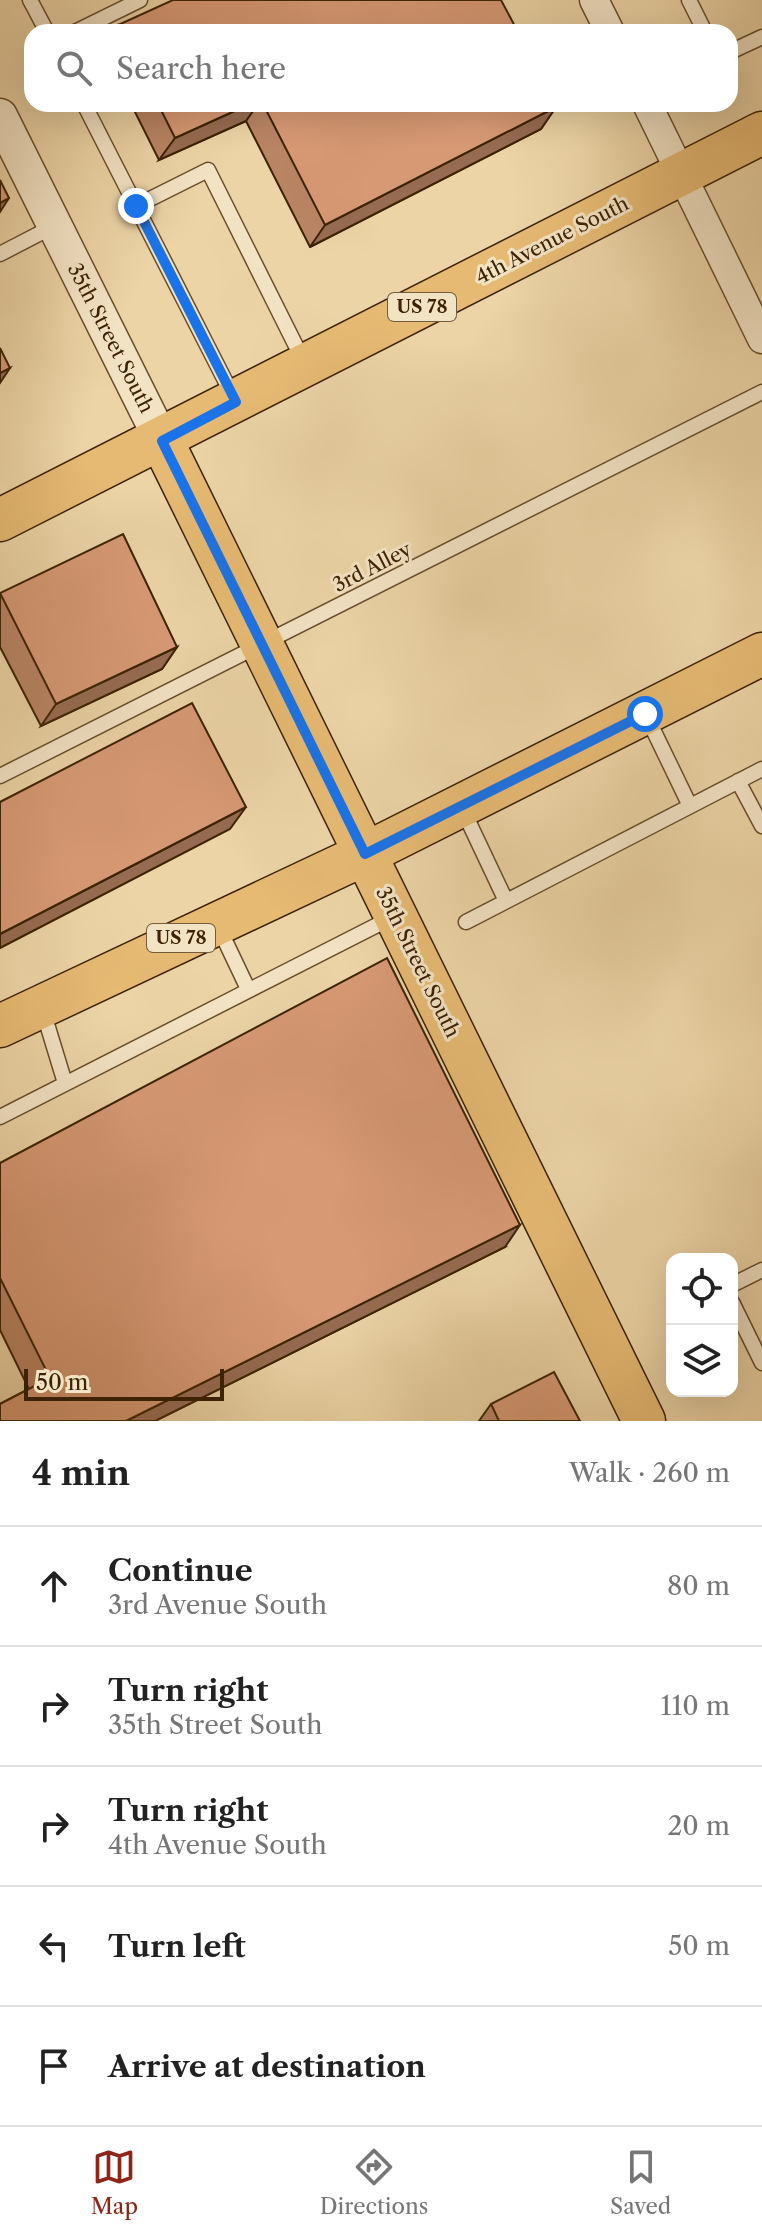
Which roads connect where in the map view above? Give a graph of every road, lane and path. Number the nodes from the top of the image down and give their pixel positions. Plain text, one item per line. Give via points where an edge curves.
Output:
1 (30, 0) edge
2 (140, 0) edge
3 (594, 0) edge
4 (689, 0) edge
5 (43, 24) edge
6 (91, 24) edge
7 (606, 24) edge
8 (701, 24) edge
9 (762, 37) edge
10 (738, 48) edge
11 (88, 112) edge
12 (651, 112) edge
13 (0, 116) edge
14 (762, 133) edge
15 (682, 173) junction
16 (136, 206) junction
17 (55, 226) junction
18 (0, 254) edge
19 (762, 339) edge
20 (306, 366) junction
21 (762, 392) edge
22 (236, 402) junction
23 (162, 441) junction
24 (0, 520) edge
25 (263, 644) junction
26 (762, 654) edge
27 (645, 714) junction
28 (762, 769) edge
29 (0, 776) edge
30 (738, 781) junction
31 (461, 806) junction
32 (690, 806) junction
33 (762, 826) edge
34 (365, 854) junction
35 (506, 901) junction
36 (395, 916) junction
37 (216, 921) junction
38 (466, 922) dead end
39 (248, 989) junction
40 (41, 1006) junction
41 (0, 1026) edge
42 (65, 1083) junction
43 (0, 1117) edge
44 (762, 1270) edge
45 (738, 1282) edge
46 (738, 1314) edge
47 (762, 1363) edge
48 (644, 1421) edge

1 - 5 lane
2 - 6 lane
3 - 7 street
4 - 8 lane
9 - 10 lane
11 - 16 lane
12 - 15 street
13 - 17 street, 35th Street South
14 - 15 main road, 4th Avenue South / US 78
15 - 19 street
15 - 20 main road, 4th Avenue South / US 78
16 - 20 lane via 208,170
16 - 22 lane
17 - 18 lane
17 - 23 street, 35th Street South
20 - 22 main road, 4th Avenue South / US 78
21 - 25 lane, 3rd Alley
22 - 23 main road, 4th Avenue South / US 78
23 - 24 main road, 4th Avenue South / US 78
23 - 25 main road, 35th Street South
25 - 29 lane, 3rd Alley
25 - 34 main road, 35th Street South
26 - 27 main road, US 78
27 - 31 main road, US 78
27 - 32 lane
28 - 30 lane
30 - 32 lane
30 - 33 lane
31 - 34 main road, US 78
31 - 35 lane
32 - 35 lane
34 - 36 main road, 35th Street South
34 - 37 main road, US 78
35 - 38 lane
36 - 39 lane
36 - 48 main road, 35th Street South
37 - 39 lane
37 - 40 main road, US 78
39 - 42 lane
40 - 41 main road, US 78
40 - 42 lane
42 - 43 lane
44 - 45 lane
46 - 47 lane

